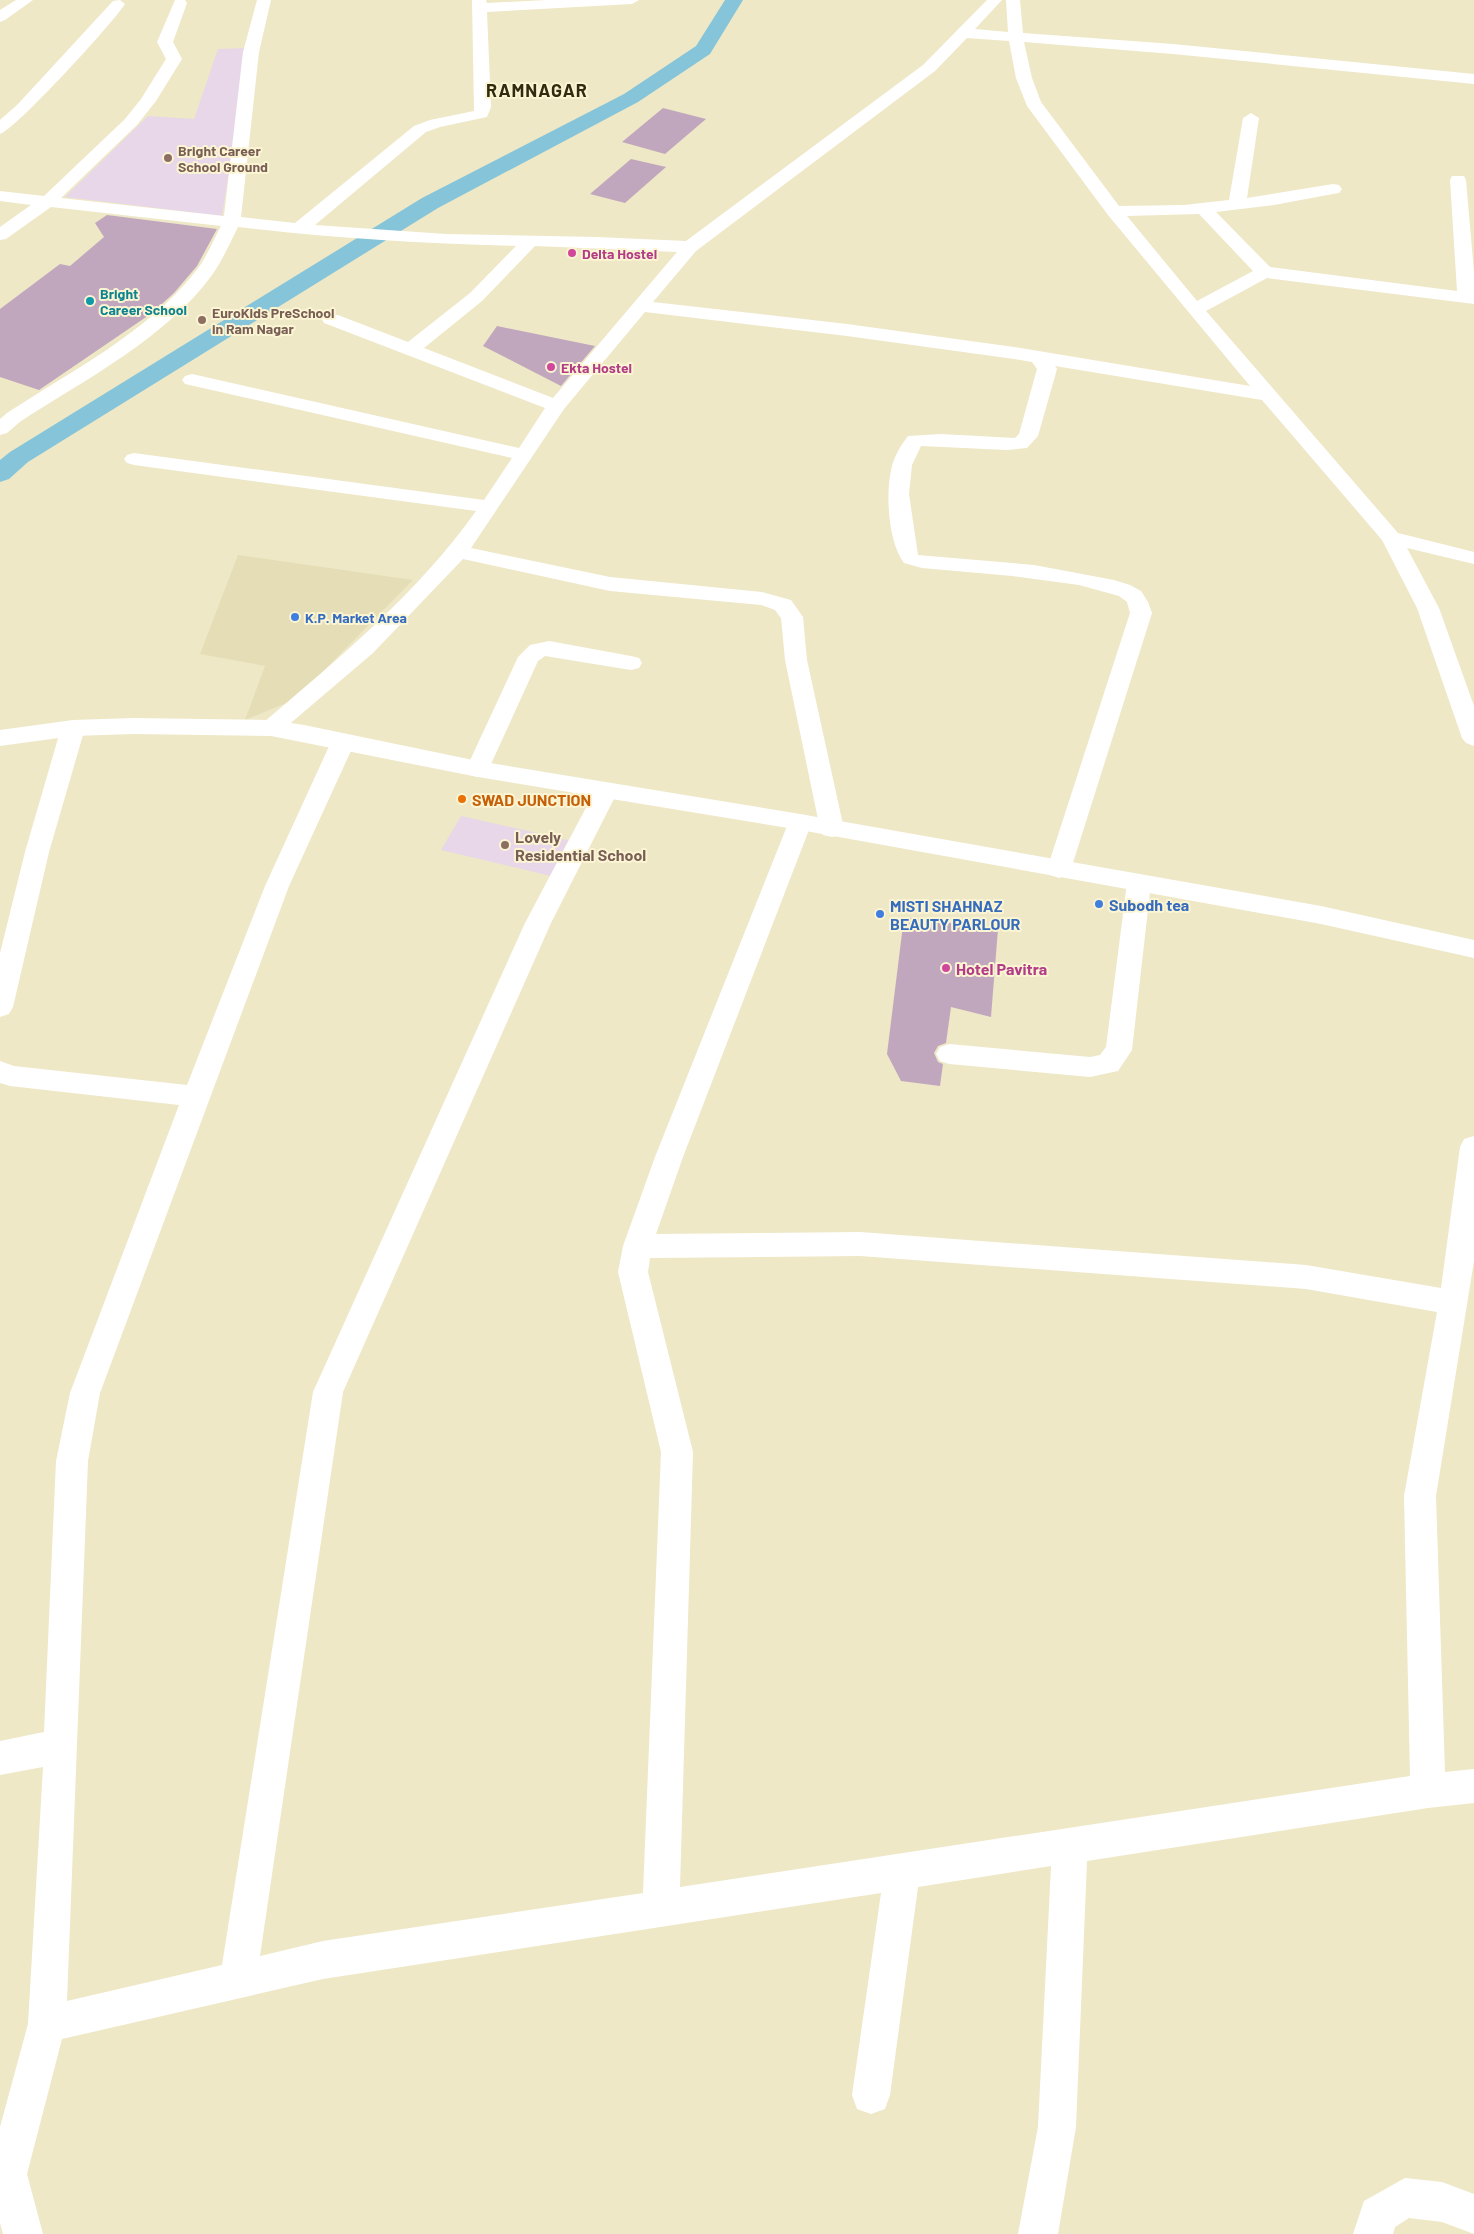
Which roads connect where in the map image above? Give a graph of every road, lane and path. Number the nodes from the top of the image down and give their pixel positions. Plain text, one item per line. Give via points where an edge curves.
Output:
1 (26, 0) edge
2 (264, 0) edge
3 (632, 0) edge
4 (995, 0) edge
5 (1013, 0) edge
6 (180, 3) dead end
7 (118, 4) dead end
8 (479, 4) edge
9 (0, 17) edge
10 (964, 33) junction
11 (1014, 36) junction
12 (1474, 79) edge
13 (1251, 118) dead end
14 (0, 129) edge
15 (1458, 180) dead end
16 (1332, 189) dead end
17 (0, 196) edge
18 (49, 200) junction
19 (1237, 204) junction
20 (1203, 208) junction
21 (1114, 211) junction
22 (232, 222) junction
23 (299, 229) junction
24 (0, 235) edge
25 (532, 240) junction
26 (690, 247) junction
27 (1264, 272) junction
28 (1471, 298) edge
29 (640, 306) junction
30 (1195, 310) junction
31 (331, 319) dead end
32 (410, 350) junction
33 (1038, 358) junction
34 (192, 380) dead end
35 (1269, 395) junction
36 (556, 406) junction
37 (0, 428) edge
38 (523, 455) junction
39 (134, 459) dead end
40 (490, 507) junction
41 (1392, 538) junction
42 (458, 552) junction
43 (1472, 552) edge
44 (631, 663) dead end
45 (73, 728) junction
46 (271, 728) junction
47 (0, 738) edge
48 (1474, 738) edge
49 (343, 742) junction
50 (478, 769) junction
51 (606, 791) junction
52 (800, 822) junction
53 (832, 829) junction
54 (1058, 869) junction
55 (1139, 883) junction
56 (1474, 949) edge
57 (0, 1007) edge
58 (948, 1054) dead end
59 (0, 1071) edge
60 (196, 1096) junction
61 (1474, 1147) edge
62 (637, 1246) junction
63 (1454, 1303) junction
64 (61, 1746) junction
65 (0, 1758) edge
66 (1474, 1786) edge
67 (1428, 1791) junction
68 (1070, 1846) junction
69 (902, 1872) junction
70 (661, 1909) junction
71 (238, 1980) junction
72 (47, 2024) junction
73 (871, 2095) dead end
74 (3, 2182) edge
75 (1474, 2214) edge
76 (23, 2234) edge
77 (1038, 2234) edge
78 (1373, 2234) edge

1 - 9 street
2 - 22 street via 251,52
3 - 8 street
4 - 10 street
5 - 11 street
6 - 18 street via 165,42 174,60 152,96 130,122
7 - 14 street
8 - 23 street via 481,114 420,129
10 - 11 street
10 - 26 street via 910,83
11 - 12 street
11 - 21 street via 1033,103
13 - 19 street
15 - 28 street
16 - 19 street
17 - 18 street
18 - 22 street
18 - 24 street
19 - 20 street
20 - 21 street
20 - 27 street
21 - 30 street
22 - 23 street
22 - 37 street via 205,272 185,296 157,321
23 - 25 street via 446,239
25 - 26 street
25 - 32 street via 476,297
26 - 29 street
27 - 28 street
27 - 30 street
29 - 33 street via 847,330
29 - 36 street
30 - 35 street
31 - 32 street
32 - 36 street
33 - 35 street
33 - 54 street via 1048,368 1028,436 1020,444 1003,445 915,440 908,448 901,470 898,499 906,552 911,559 1071,577 1124,590 1139,604 1141,613
34 - 38 street
35 - 41 street
36 - 38 street
38 - 40 street
39 - 40 street
40 - 42 street
41 - 43 street
41 - 48 street via 1428,608
42 - 46 street via 365,648
42 - 53 street via 610,584 762,599 783,605 792,617 796,660
44 - 50 street via 549,648 538,650 529,658
45 - 46 street
45 - 47 street
45 - 57 street via 37,852
46 - 49 street
49 - 50 street
49 - 60 street via 277,886
50 - 51 street
51 - 52 street
51 - 71 street via 538,923 328,1392
52 - 53 street
52 - 62 street
53 - 54 street
54 - 55 street
55 - 56 street via 1321,915
55 - 58 street via 1119,1050 1108,1064 1090,1067
59 - 60 street via 10,1076
60 - 64 street via 85,1394 77,1425 72,1462
61 - 63 street
62 - 63 street via 860,1244 1306,1277
62 - 70 street via 633,1272 639,1304 677,1452
63 - 67 street via 1420,1496
64 - 65 street
64 - 72 street
66 - 67 street
67 - 68 street
68 - 69 street
68 - 77 street via 1057,2127
69 - 70 street
69 - 73 street
70 - 71 street via 323,1960
71 - 72 street
72 - 74 street
74 - 76 street
75 - 78 street via 1442,2202 1405,2198 1378,2215

